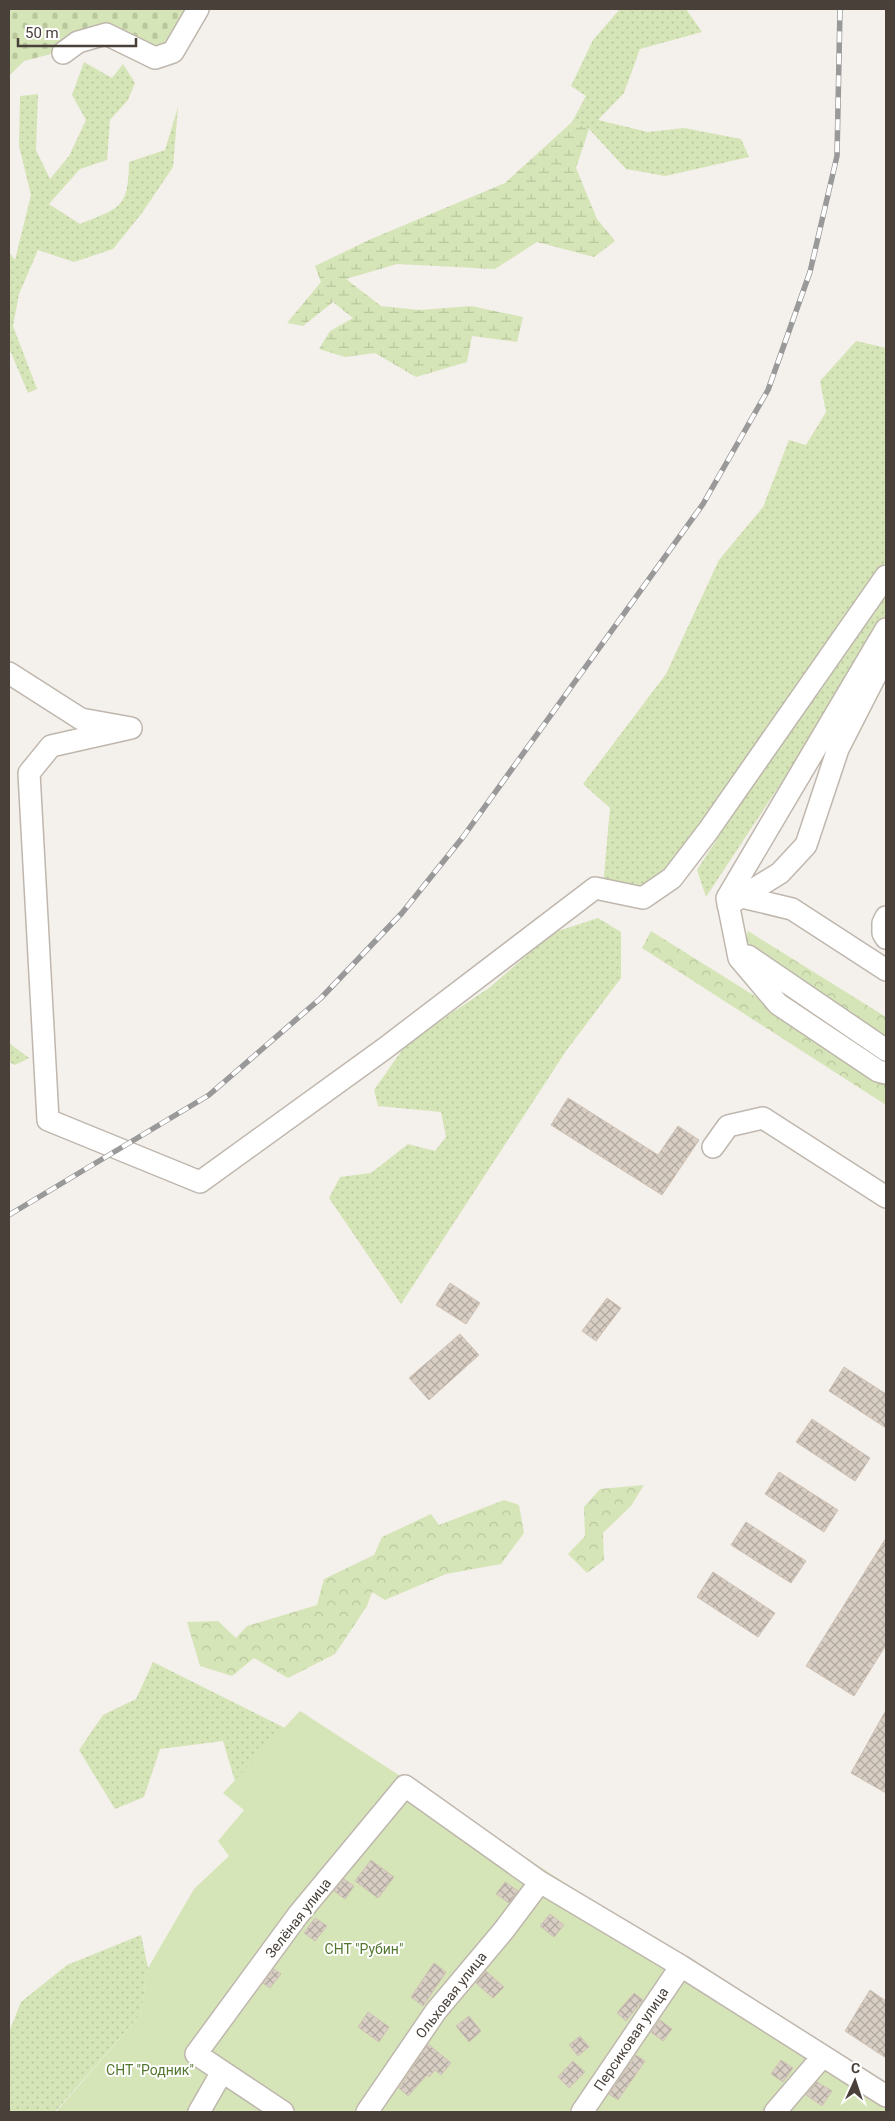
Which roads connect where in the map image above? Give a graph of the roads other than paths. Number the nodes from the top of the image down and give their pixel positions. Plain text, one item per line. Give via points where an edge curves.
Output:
1 (198, 9) edge
2 (64, 53) dead end
3 (886, 576) edge
4 (886, 629) edge
5 (886, 655) edge
6 (9, 673) edge
7 (735, 901) junction
8 (886, 917) edge
9 (886, 938) edge
10 (737, 949) junction
11 (886, 970) edge
12 (886, 1050) edge
13 (886, 1073) edge
14 (713, 1147) dead end
15 (886, 1196) edge
16 (540, 1882) junction
17 (681, 1966) junction
18 (823, 2056) junction
19 (222, 2072) junction
20 (886, 2096) edge
21 (198, 2112) edge
22 (283, 2112) edge
23 (367, 2112) edge
24 (582, 2112) edge
25 (775, 2112) edge

1 - 2 street via 173,52 155,58 106,34 78,42
3 - 6 street via 672,878 643,898 594,888 384,1049 200,1182 48,1120 29,773 51,746 131,728 81,718
4 - 7 street via 727,898
5 - 7 street via 838,749 806,845 780,873
7 - 10 street
7 - 11 street via 792,909
8 - 9 street via 882,934
10 - 12 street
10 - 13 street via 739,958 778,1004 878,1071
14 - 15 street via 728,1126 763,1118
16 - 17 street
16 - 19 street, Зелёная улица via 405,1786 298,1915 196,2054
16 - 23 street, Ольховая улица via 436,2010
17 - 18 street
17 - 24 street, Персиковая улица
18 - 20 street
18 - 25 street
19 - 21 street
19 - 22 street

